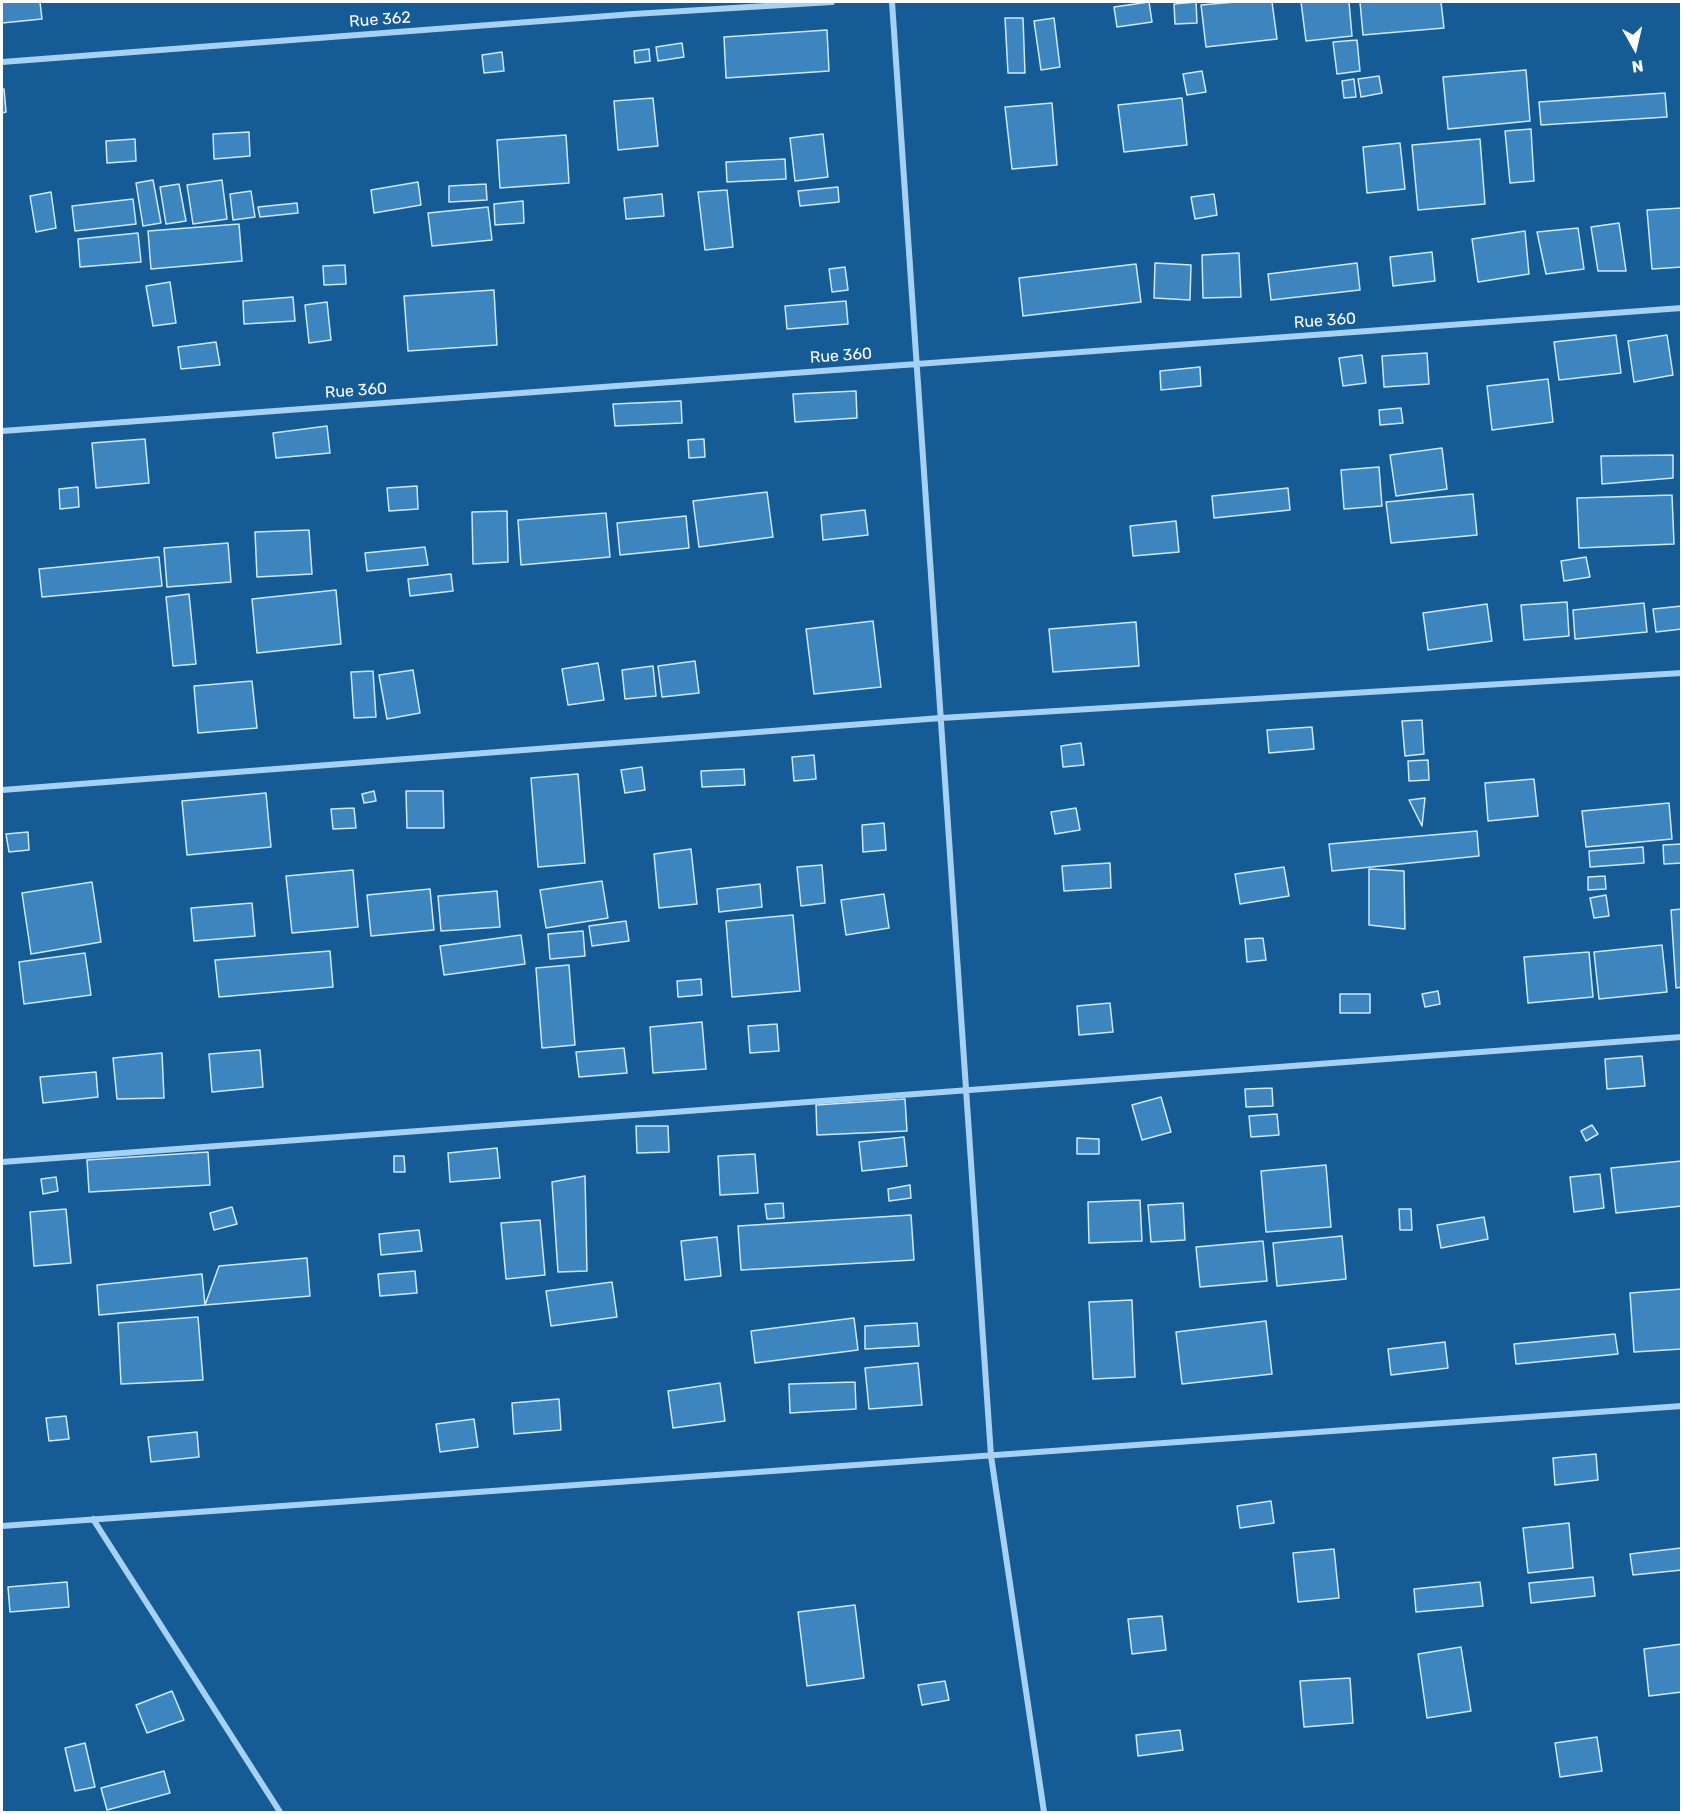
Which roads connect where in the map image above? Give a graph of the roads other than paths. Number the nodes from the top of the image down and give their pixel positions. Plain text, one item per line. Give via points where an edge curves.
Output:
1 (832, 2) edge
2 (892, 2) edge
3 (2, 62) edge
4 (1682, 308) edge
5 (917, 364) junction
6 (2, 431) edge
7 (1682, 672) edge
8 (941, 718) junction
9 (2, 790) edge
10 (1682, 1037) edge
11 (967, 1089) junction
12 (2, 1162) edge
13 (1682, 1406) edge
14 (991, 1456) junction
15 (93, 1519) junction
16 (2, 1526) edge
17 (280, 1812) edge
18 (1044, 1812) edge

1 - 3 street, Rue 362
2 - 5 street
4 - 5 street, Rue 360
5 - 6 street, Rue 360
5 - 8 street
7 - 8 street
8 - 9 street
8 - 11 street
10 - 11 street
11 - 12 street
11 - 14 street
13 - 14 street
14 - 15 street
14 - 18 street
15 - 16 street
15 - 17 street

